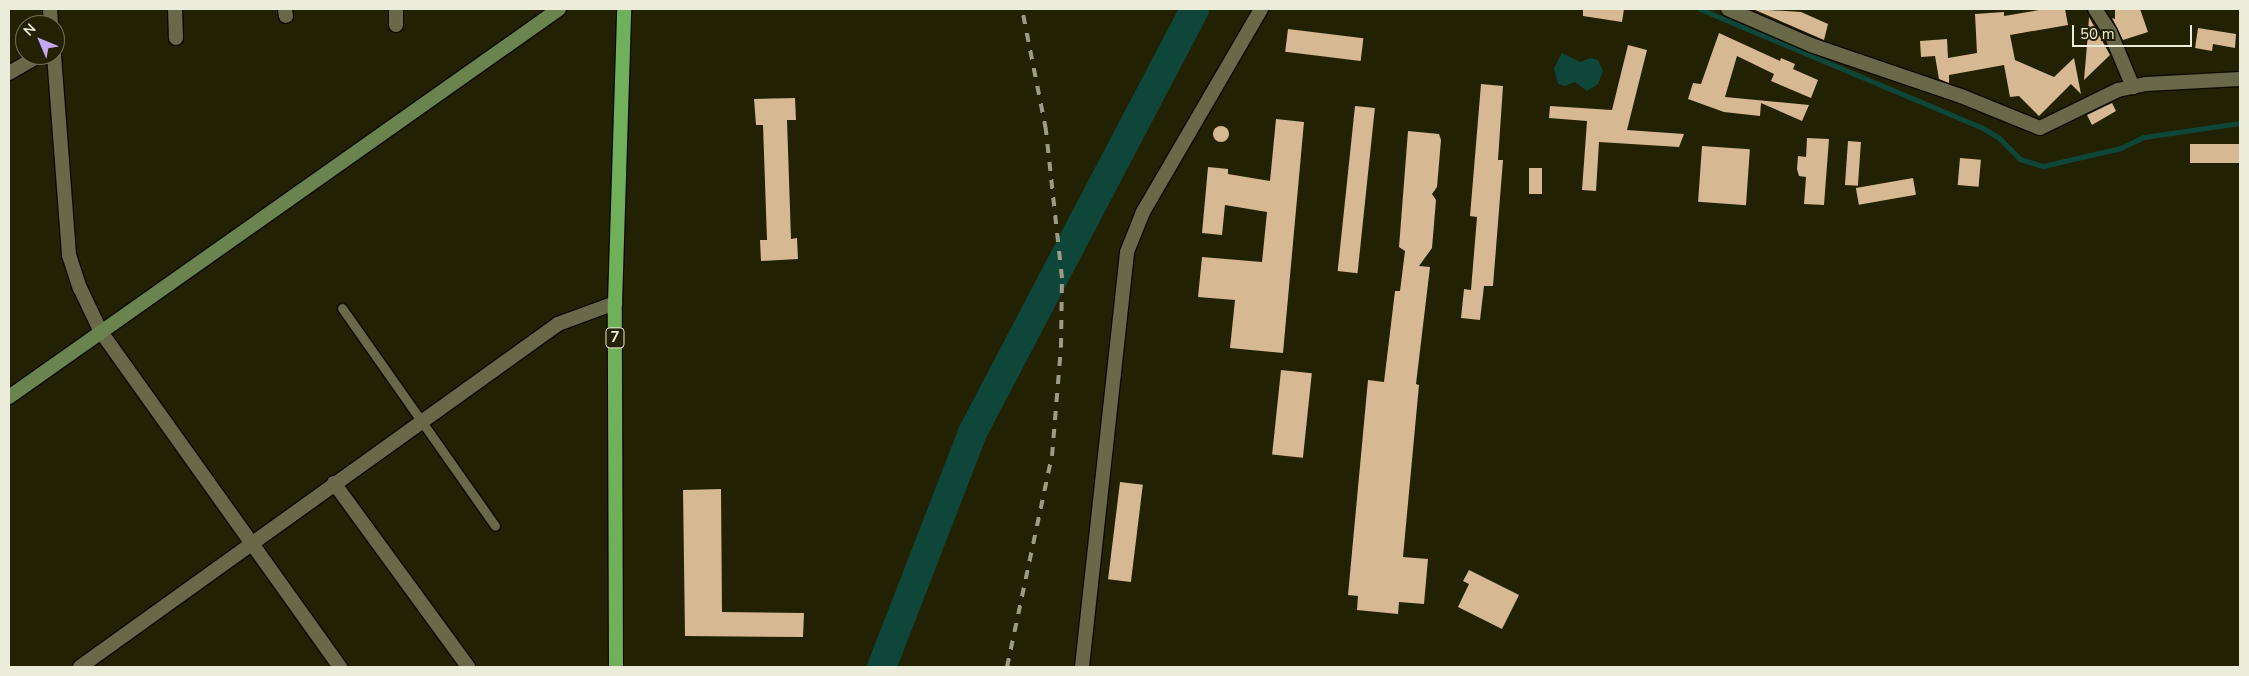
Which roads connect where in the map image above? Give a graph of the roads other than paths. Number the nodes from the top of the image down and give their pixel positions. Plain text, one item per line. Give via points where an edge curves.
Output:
1 (175, 9) edge
2 (396, 9) edge
3 (558, 9) edge
4 (624, 9) edge
5 (1261, 9) edge
6 (1728, 9) edge
7 (2095, 9) edge
8 (396, 25) dead end
9 (176, 38) dead end
10 (23, 65) edge
11 (55, 65) edge
12 (9, 73) edge
13 (2240, 79) edge
14 (2133, 87) junction
15 (615, 303) junction
16 (342, 308) dead end
17 (101, 332) junction
18 (9, 397) edge
19 (422, 421) junction
20 (334, 484) junction
21 (495, 526) dead end
22 (253, 542) junction
23 (80, 667) edge
24 (340, 667) edge
25 (468, 667) edge
26 (616, 667) edge
27 (1082, 667) edge

1 - 9 street
2 - 8 street
3 - 17 main road
4 - 15 highway, 7
5 - 27 street via 1142,212 1127,252
6 - 14 street via 1811,45 1961,96 2031,126 2050,125 2084,104
7 - 14 street via 2110,32
10 - 12 street
11 - 17 street via 69,254 80,288
13 - 14 street
15 - 19 street via 558,324
15 - 26 highway, 7
16 - 19 lane
17 - 18 main road
17 - 22 street
19 - 20 street
19 - 21 lane
20 - 22 street
20 - 25 street
22 - 23 street
22 - 24 street

